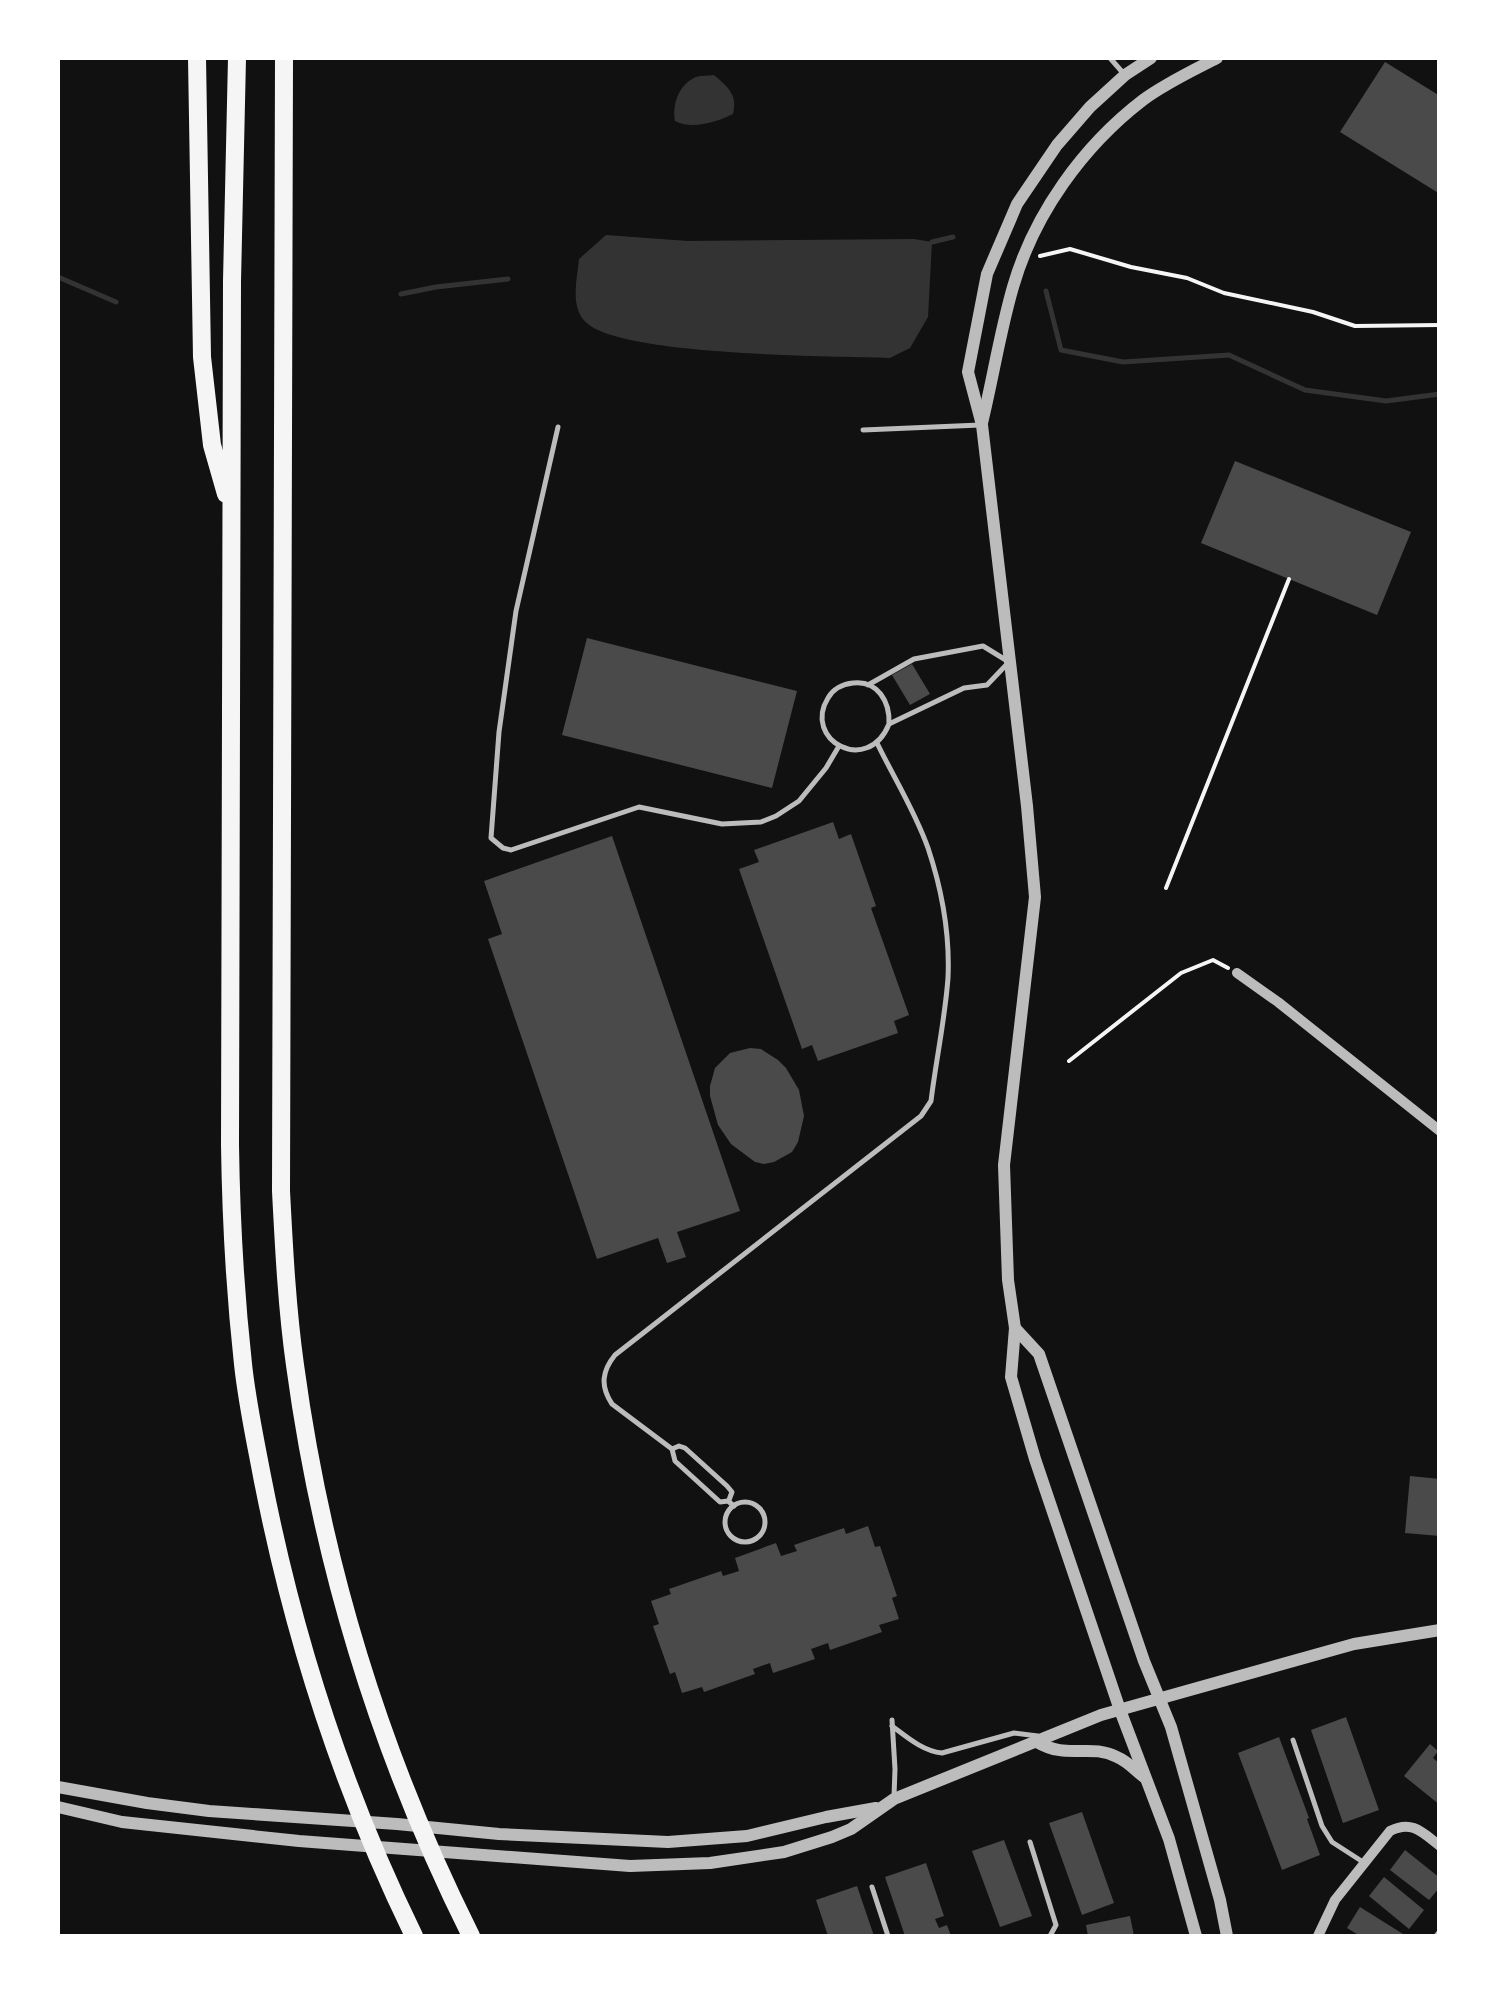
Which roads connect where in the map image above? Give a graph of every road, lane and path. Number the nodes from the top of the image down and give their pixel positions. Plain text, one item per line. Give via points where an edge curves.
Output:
1 (197, 58) edge
2 (237, 58) edge
3 (284, 58) edge
4 (1110, 58) edge
5 (1151, 58) edge
6 (1217, 58) edge
7 (1125, 75) junction
8 (1040, 256) dead end
9 (1440, 325) edge
10 (982, 425) junction
11 (558, 427) dead end
12 (863, 430) dead end
13 (232, 513) junction
14 (1290, 579) dead end
15 (1009, 662) junction
16 (868, 685) junction
17 (889, 724) junction
18 (877, 743) junction
19 (839, 746) junction
20 (1166, 888) dead end
21 (1236, 972) joint
22 (1069, 1062) dead end
23 (1440, 1131) edge
24 (1015, 1328) junction
25 (672, 1449) junction
26 (731, 1503) junction
27 (1440, 1630) edge
28 (1159, 1698) junction
29 (1120, 1710) junction
30 (1043, 1740) junction
31 (1294, 1740) dead end
32 (1147, 1780) junction
33 (58, 1787) edge
34 (894, 1799) junction
35 (58, 1807) edge
36 (879, 1808) junction
37 (1030, 1842) dead end
38 (1440, 1846) edge
39 (1363, 1862) junction
40 (872, 1887) dead end
41 (414, 1936) edge
42 (471, 1936) edge
43 (888, 1936) edge
44 (1050, 1936) edge
45 (1196, 1936) edge
46 (1227, 1936) edge
47 (1318, 1936) edge

1 - 13 highway via 202,356 212,444
2 - 13 highway
3 - 42 highway via 280,1191 287,1287 295,1366 335,1574 409,1804
4 - 7 lane
5 - 7 street
6 - 10 street via 1152,94 1110,128 1042,218 1014,282
7 - 10 street via 1057,145 1017,204 987,274 968,372
8 - 9 path via 1070,250 1355,326
10 - 12 lane
10 - 15 street
11 - 19 lane via 516,611 499,732 495,843 511,850 639,807 722,824 760,822 799,801
13 - 41 highway via 230,1145 243,1366 270,1518 308,1666 356,1806
14 - 20 path
15 - 16 lane via 983,646 914,659
15 - 17 lane via 987,685 964,688
15 - 24 street via 1035,897 1004,1165
16 - 17 lane via 886,701
16 - 19 lane via 840,686 825,702 826,734
17 - 18 lane
18 - 19 lane via 856,750
18 - 25 lane via 923,834 946,923 948,980 932,1101 609,1362 602,1378 612,1404
21 - 22 path via 1213,960 1181,972
21 - 23 street
24 - 28 street via 1039,1354
24 - 29 street via 1011,1376
25 - 26 lane via 674,1461 720,1502
25 - 26 lane via 684,1448 727,1486
26 - 26 lane via 725,1521 730,1534 741,1541 760,1535 761,1510 749,1502
27 - 28 street via 1354,1644
28 - 29 street
28 - 46 street
29 - 30 street
29 - 32 street
30 - 32 street via 1058,1752 1120,1758
30 - 34 street
30 - 34 lane via 1014,1733 932,1752 892,1723
31 - 39 lane via 1322,1826 1332,1842
32 - 45 street
33 - 36 street via 288,1817 668,1842 721,1840
34 - 36 street
35 - 36 street via 122,1822 299,1841 630,1866 784,1852 851,1829
37 - 44 lane via 1056,1925
38 - 39 street via 1416,1827 1399,1826
39 - 47 street
40 - 43 lane

